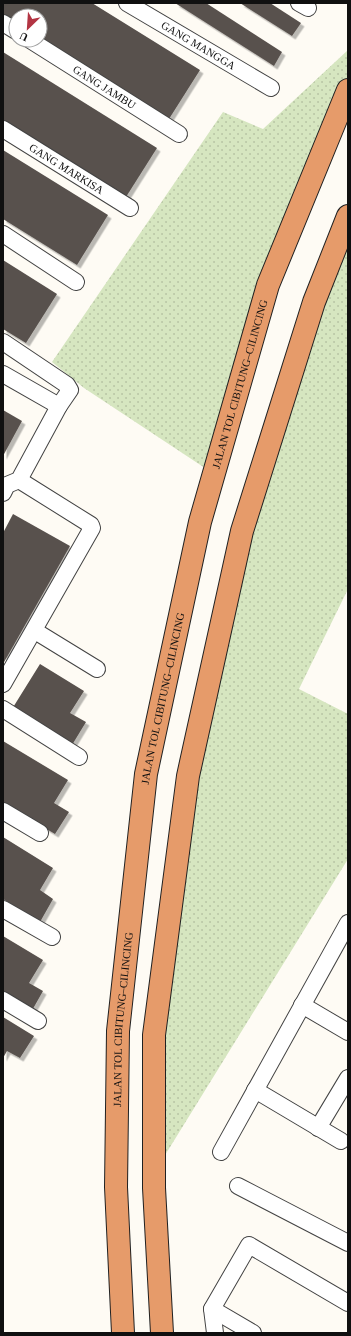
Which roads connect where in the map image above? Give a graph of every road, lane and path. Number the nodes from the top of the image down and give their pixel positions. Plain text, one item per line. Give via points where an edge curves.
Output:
1 (127, 3) edge
2 (43, 48) edge
3 (271, 88) dead end
4 (348, 90) edge
5 (3, 129) edge
6 (179, 134) dead end
7 (130, 208) dead end
8 (348, 216) edge
9 (3, 234) edge
10 (76, 282) dead end
11 (3, 342) edge
12 (3, 374) edge
13 (58, 406) junction
14 (19, 480) junction
15 (3, 493) edge
16 (35, 631) junction
17 (97, 669) dead end
18 (3, 684) edge
19 (3, 709) edge
20 (79, 757) dead end
21 (3, 811) edge
22 (40, 833) dead end
23 (3, 909) edge
24 (346, 930) edge
25 (52, 937) dead end
26 (3, 1000) edge
27 (302, 1005) junction
28 (38, 1021) dead end
29 (348, 1032) edge
30 (348, 1078) edge
31 (255, 1090) junction
32 (318, 1128) junction
33 (341, 1141) dead end
34 (221, 1152) dead end
35 (238, 1186) dead end
36 (348, 1243) edge
37 (348, 1303) edge
38 (212, 1309) junction
39 (123, 1333) edge
40 (162, 1333) edge
41 (215, 1333) edge
42 (253, 1333) edge

1 - 3 street, GANG MANGGA
2 - 6 street, GANG JAMBU
4 - 39 highway, JALAN TOL CIBITUNG–CILINCING via 268,285 200,522 146,774 118,1031 116,1187
5 - 7 street, GANG MARKISA
8 - 40 highway via 314,302 242,531 188,776 154,1035 154,1188
9 - 10 street
11 - 13 street via 67,385 70,390
12 - 13 street
13 - 14 street
14 - 15 street via 7,485
14 - 16 street via 92,528
16 - 17 street
16 - 18 street
19 - 20 street
21 - 22 street
23 - 25 street
24 - 27 street
26 - 28 street
27 - 29 street
27 - 31 street
30 - 32 street
31 - 32 street
31 - 34 street
32 - 33 street
35 - 36 street
37 - 38 street via 249,1245
38 - 41 street
38 - 42 street

